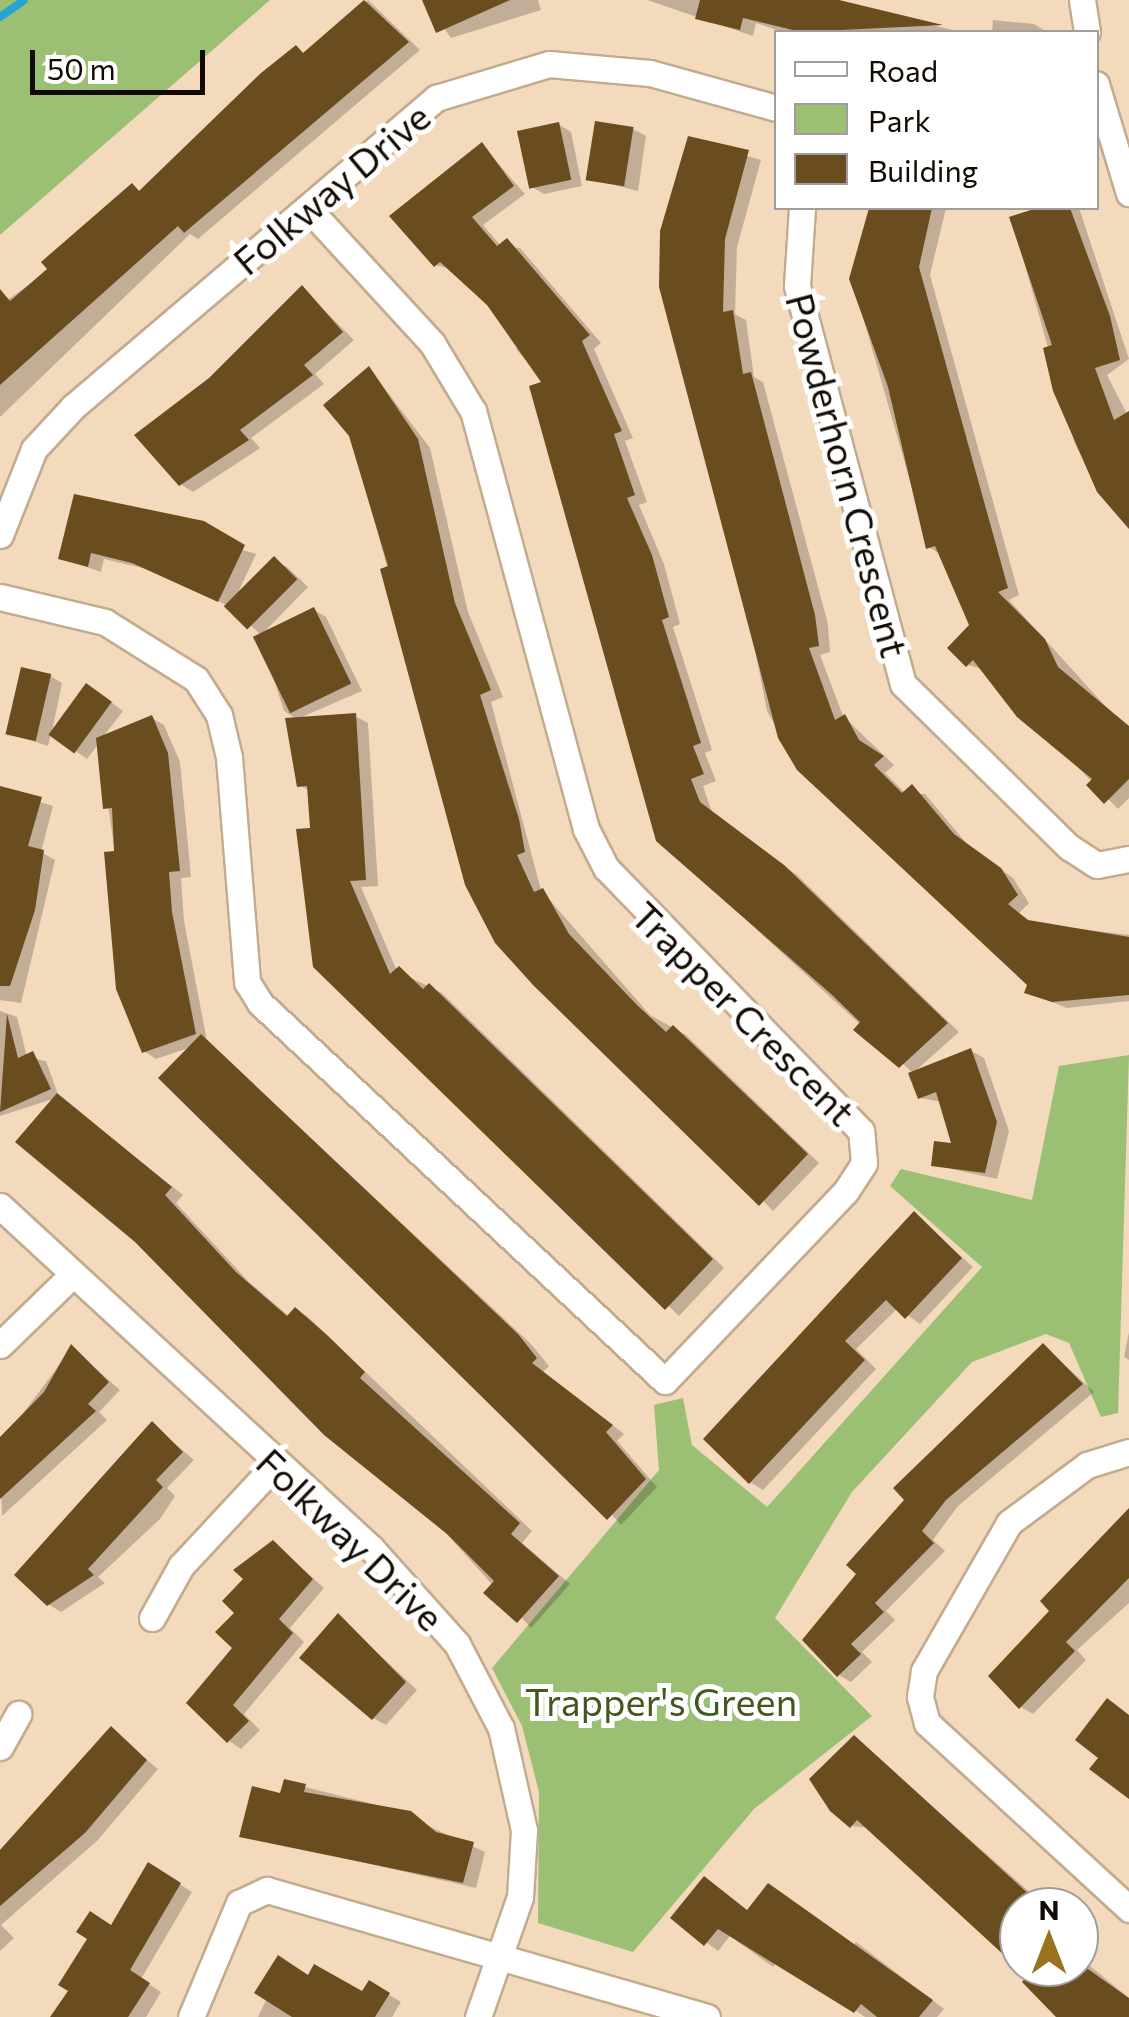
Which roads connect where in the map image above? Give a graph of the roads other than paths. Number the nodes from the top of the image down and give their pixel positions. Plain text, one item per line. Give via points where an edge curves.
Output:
1 (1082, 0) edge
2 (1087, 30) edge
3 (774, 107) edge
4 (1129, 119) edge
5 (1101, 131) edge
6 (1129, 193) edge
7 (308, 208) junction
8 (802, 210) edge
9 (0, 535) edge
10 (0, 597) edge
11 (1129, 860) edge
12 (0, 1206) edge
13 (70, 1276) junction
14 (0, 1345) edge
15 (1129, 1452) edge
16 (274, 1466) junction
17 (152, 1618) dead end
18 (18, 1714) dead end
19 (0, 1746) edge
20 (1129, 1909) edge
21 (501, 1964) junction
22 (191, 2017) edge
23 (478, 2017) edge
24 (707, 2017) edge

1 - 2 street
3 - 7 street, Folkway Drive via 650,74 548,64 496,74 436,98
4 - 5 street
5 - 6 street
7 - 9 street, Folkway Drive via 34,449
7 - 10 street, Trapper Crescent via 432,343 473,410 586,829 606,868 861,1132 864,1163 846,1191 664,1381 260,1003 247,982 229,757 219,715 196,680 105,622
8 - 11 street, Powderhorn Crescent via 797,286 903,684 1069,847 1096,865
12 - 13 street, Folkway Drive
13 - 14 street
13 - 16 street, Folkway Drive
15 - 20 street via 1087,1464 1009,1523 924,1671 920,1697 927,1722
16 - 17 street via 181,1566
16 - 21 street, Folkway Drive via 433,1612 492,1704 524,1830
18 - 19 street
21 - 22 street via 268,1890 239,1903
21 - 23 street, Folkway Drive
21 - 24 street

